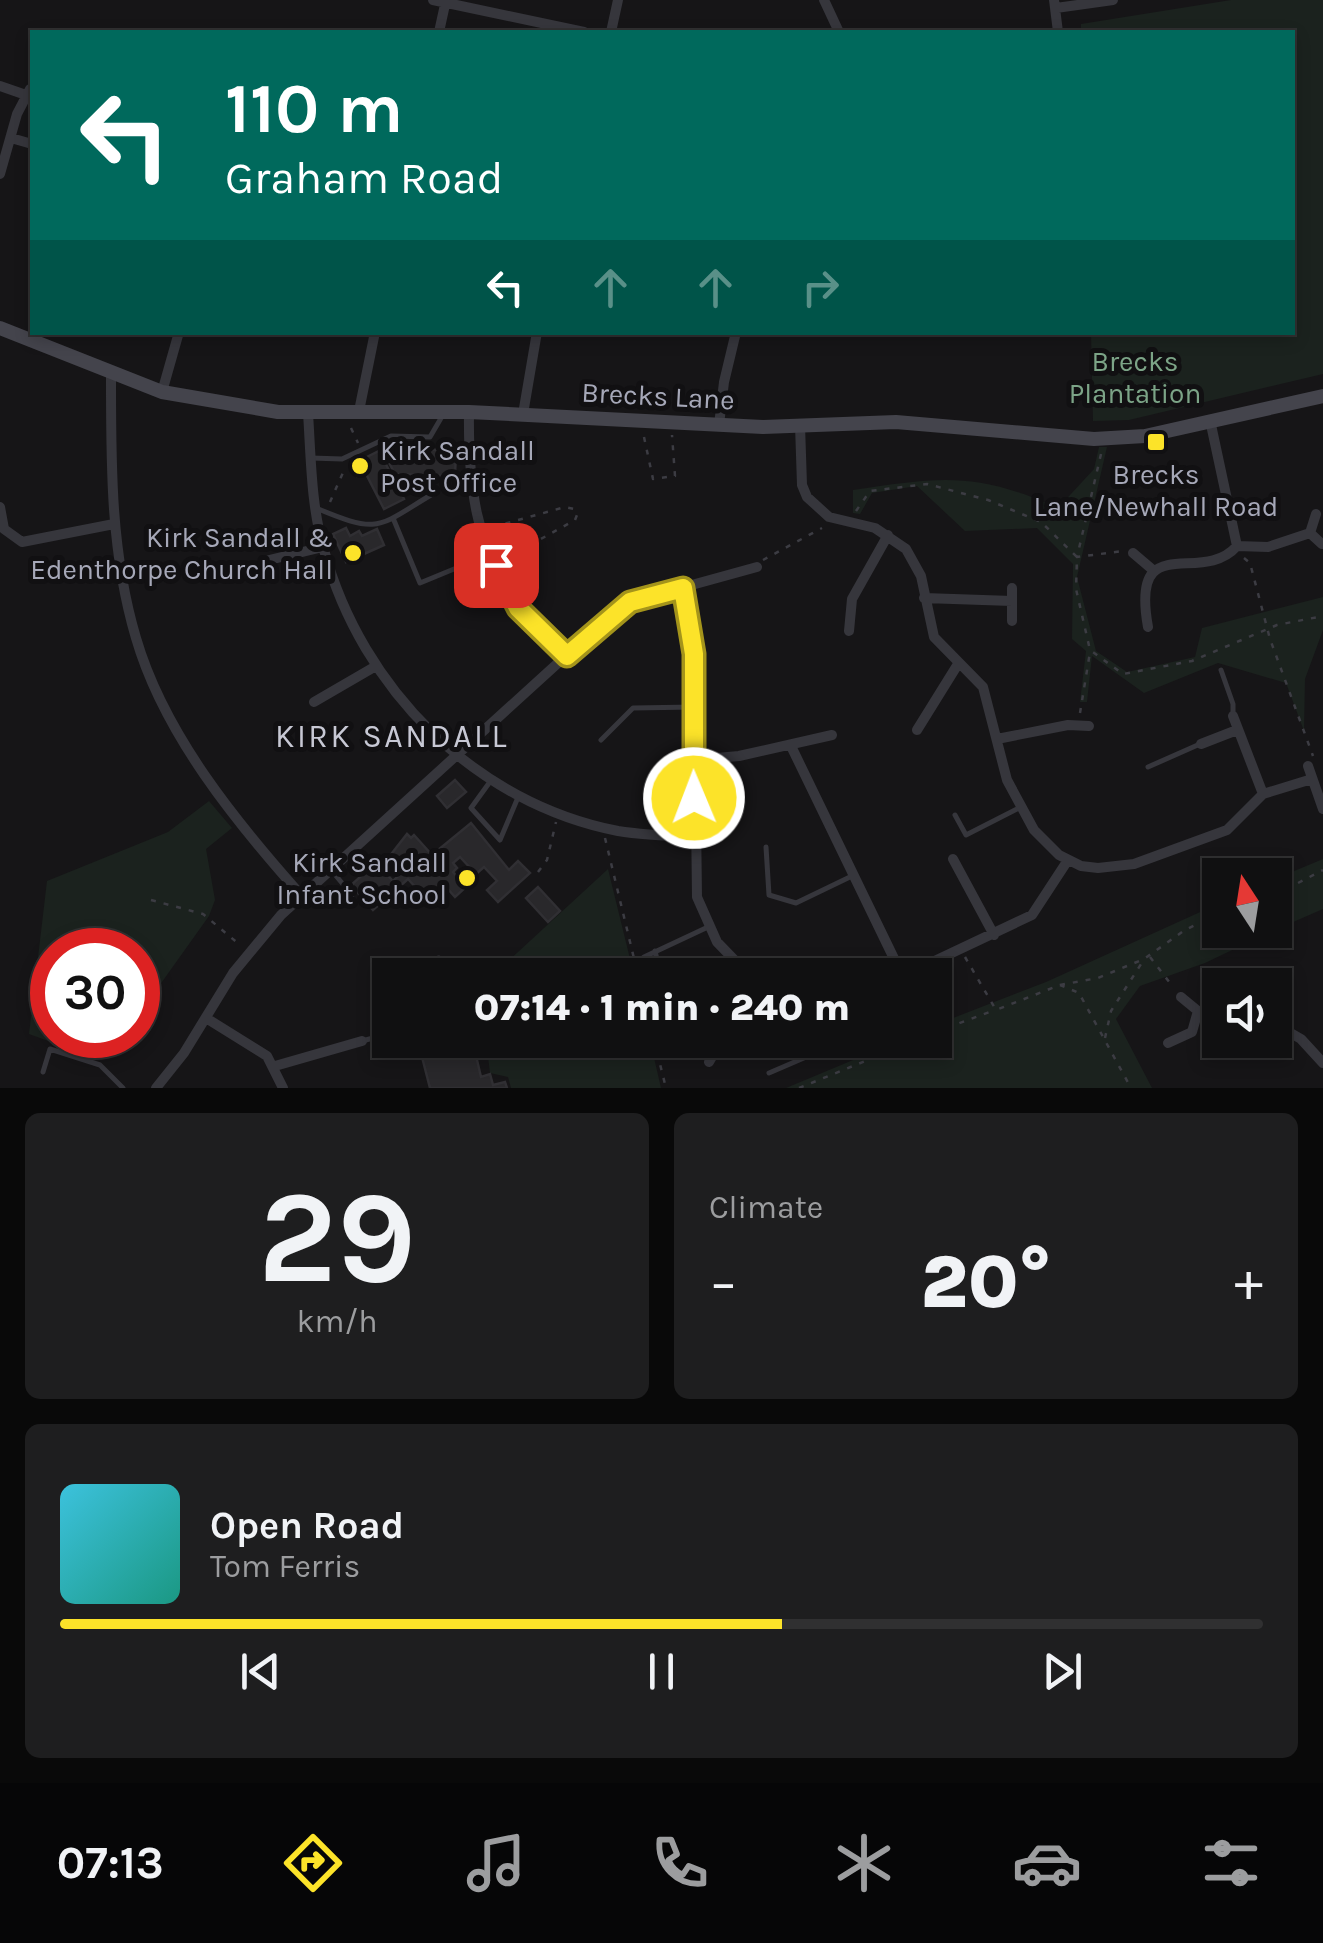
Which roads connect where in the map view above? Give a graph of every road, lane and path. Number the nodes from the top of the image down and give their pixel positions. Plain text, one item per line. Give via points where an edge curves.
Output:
1 (618, 0) edge
2 (824, 0) edge
3 (1113, 0) edge
4 (442, 1) edge
5 (1055, 4) edge
6 (439, 30) edge
7 (575, 30) edge
8 (612, 30) edge
9 (838, 30) edge
10 (1058, 30) edge
11 (0, 86) edge
12 (28, 92) edge
13 (11, 138) junction
14 (30, 143) edge
15 (0, 174) edge
16 (0, 328) edge
17 (178, 335) edge
18 (374, 335) edge
19 (536, 335) edge
20 (735, 335) edge
21 (111, 371) junction
22 (162, 392) junction
23 (1323, 396) edge
24 (351, 412) junction
25 (444, 412) junction
26 (468, 412) junction
27 (308, 413) junction
28 (523, 414) junction
29 (641, 420) junction
30 (1210, 420) junction
31 (671, 422) junction
32 (800, 424) junction
33 (719, 425) junction
34 (1104, 438) junction
35 (361, 449) junction
36 (351, 454) junction
37 (311, 458) junction
38 (436, 492) dead end
39 (0, 506) edge
40 (321, 510) junction
41 (1316, 514) dead end
42 (393, 518) junction
43 (837, 520) junction
44 (114, 524) junction
45 (482, 530) junction
46 (1310, 533) junction
47 (888, 535) junction
48 (1322, 544) edge
49 (323, 547) junction
50 (1235, 549) junction
51 (1133, 554) joint
52 (1077, 557) junction
53 (493, 559) junction
54 (265, 561) dead end
55 (757, 568) joint
56 (1153, 570) junction
57 (683, 588) junction
58 (924, 598) junction
59 (1323, 616) edge
60 (1012, 621) dead end
61 (1148, 627) dead end
62 (1270, 628) junction
63 (848, 631) dead end
64 (1090, 650) junction
65 (567, 656) junction
66 (958, 664) junction
67 (376, 666) junction
68 (1221, 670) dead end
69 (314, 702) dead end
70 (694, 707) junction
71 (1233, 716) joint
72 (1084, 725) joint
73 (916, 730) dead end
74 (1238, 730) junction
75 (832, 735) dead end
76 (996, 739) junction
77 (601, 740) dead end
78 (1201, 744) joint
79 (791, 746) junction
80 (454, 756) junction
81 (694, 760) junction
82 (1308, 766) joint
83 (1148, 767) dead end
84 (1312, 778) junction
85 (492, 779) junction
86 (1263, 794) junction
87 (519, 795) junction
88 (1022, 807) junction
89 (1323, 807) edge
90 (556, 814) junction
91 (955, 815) dead end
92 (995, 820) junction
93 (602, 827) junction
94 (1001, 832) dead end
95 (694, 837) junction
96 (766, 847) dead end
97 (954, 858) dead end
98 (1068, 860) junction
99 (330, 869) junction
100 (1323, 870) edge
101 (538, 872) dead end
102 (855, 875) junction
103 (1292, 886) edge
104 (301, 895) junction
105 (352, 896) dead end
106 (151, 900) dead end
107 (1202, 922) edge
108 (708, 927) junction
109 (994, 935) junction
110 (961, 950) junction
111 (655, 951) junction
112 (250, 952) junction
113 (644, 956) dead end
114 (1150, 956) junction
115 (634, 958) edge
116 (657, 958) edge
117 (733, 958) edge
118 (896, 958) edge
119 (943, 958) edge
120 (1144, 959) junction
121 (1060, 985) junction
122 (1181, 998) joint
123 (996, 1010) junction
124 (1198, 1011) junction
125 (1202, 1012) edge
126 (206, 1018) junction
127 (952, 1026) edge
128 (1292, 1034) edge
129 (372, 1038) edge
130 (1105, 1040) junction
131 (362, 1041) joint
132 (1168, 1043) dead end
133 (658, 1058) edge
134 (711, 1058) edge
135 (807, 1058) edge
136 (873, 1058) edge
137 (709, 1062) dead end
138 (1323, 1063) edge
139 (275, 1066) junction
140 (44, 1072) dead end
141 (770, 1074) dead end
142 (123, 1088) edge
143 (156, 1088) edge
144 (283, 1088) edge
145 (666, 1088) edge
146 (799, 1088) edge
147 (1131, 1088) edge

1 - 8 street
2 - 9 street
3 - 5 street
4 - 6 street
4 - 7 street
5 - 10 street
11 - 12 street
12 - 13 street
13 - 14 street
13 - 15 street
16 - 21 street, Brecks Lane
17 - 22 street
18 - 24 street
19 - 28 street
20 - 33 street
21 - 22 street, Brecks Lane
21 - 44 street
22 - 27 street, Brecks Lane via 244,409
23 - 30 street, Brecks Lane
24 - 25 street, Brecks Lane
24 - 27 street, Brecks Lane
24 - 35 path
25 - 26 street, Brecks Lane
25 - 35 lane via 430,437 390,436
26 - 28 street, Brecks Lane
26 - 45 street via 470,490
27 - 37 street
28 - 29 street, Brecks Lane
29 - 31 street, Brecks Lane
29 - 31 path via 653,480 675,476
30 - 34 street, Brecks Lane
30 - 50 street
31 - 33 street, Brecks Lane
32 - 33 street, Brecks Lane
32 - 34 street, Brecks Lane via 947,424
32 - 43 street via 802,484 814,506
34 - 52 path
35 - 36 lane
36 - 37 lane
36 - 40 path
37 - 40 street
38 - 42 lane
39 - 44 street via 4,529 22,542
40 - 42 lane via 365,527
40 - 49 street
41 - 46 street
42 - 53 lane via 420,583
43 - 47 street
43 - 52 path via 858,510 870,492 927,484 1041,522
43 - 55 path
44 - 104 street via 136,640 170,714 236,822
45 - 53 street
45 - 53 path via 570,506 577,515
46 - 48 street
46 - 50 street
47 - 58 street via 914,562
47 - 63 street via 852,598
49 - 54 street
49 - 67 street via 349,621
50 - 56 street
50 - 62 path via 1250,563
51 - 52 path
51 - 56 street
52 - 64 path via 1076,589
53 - 65 street via 518,608
55 - 57 street
56 - 61 street
57 - 65 street via 630,602
57 - 70 street
58 - 60 street via 1012,595
58 - 66 street via 934,637
59 - 62 path
62 - 64 path via 1192,661 1132,675
62 - 82 path via 1313,756
64 - 72 path
65 - 80 street
66 - 73 street
66 - 76 street via 982,688
67 - 69 street
67 - 80 street
68 - 71 lane
70 - 77 lane via 634,708
70 - 81 street
71 - 74 street
72 - 76 street
74 - 78 street
74 - 86 street
75 - 79 street
76 - 88 street
78 - 83 lane
79 - 81 street
79 - 102 street
80 - 85 street
80 - 99 street
81 - 95 street
82 - 84 street
84 - 86 street
84 - 89 street
85 - 87 street
85 - 87 lane via 471,808 500,840
86 - 98 street via 1227,830 1134,864 1098,868
87 - 90 street
88 - 92 lane
88 - 98 street via 1043,842
90 - 93 street
90 - 101 path via 551,849
91 - 92 lane via 966,835
92 - 94 lane
93 - 95 street
93 - 115 path
95 - 108 street via 698,898
96 - 102 lane via 769,894 796,904
97 - 109 street
98 - 109 street via 1032,915
99 - 104 street
99 - 105 lane
100 - 103 path
102 - 118 street
104 - 112 street
106 - 112 path via 203,914
107 - 114 path
108 - 111 lane
108 - 117 street
109 - 110 street
110 - 119 street
110 - 123 path
111 - 113 lane
111 - 116 lane
112 - 126 street
114 - 120 path
114 - 122 path
120 - 121 path
120 - 130 path via 1111,1011
121 - 123 path
121 - 130 path via 1078,993
122 - 124 street
123 - 127 path
124 - 125 street
124 - 132 street via 1192,1032
126 - 139 street
126 - 143 street
128 - 138 street
129 - 131 lane
130 - 147 path
131 - 139 street
133 - 145 path
134 - 137 street
135 - 141 lane
136 - 146 path
139 - 144 street
140 - 142 lane via 50,1049 100,1065

